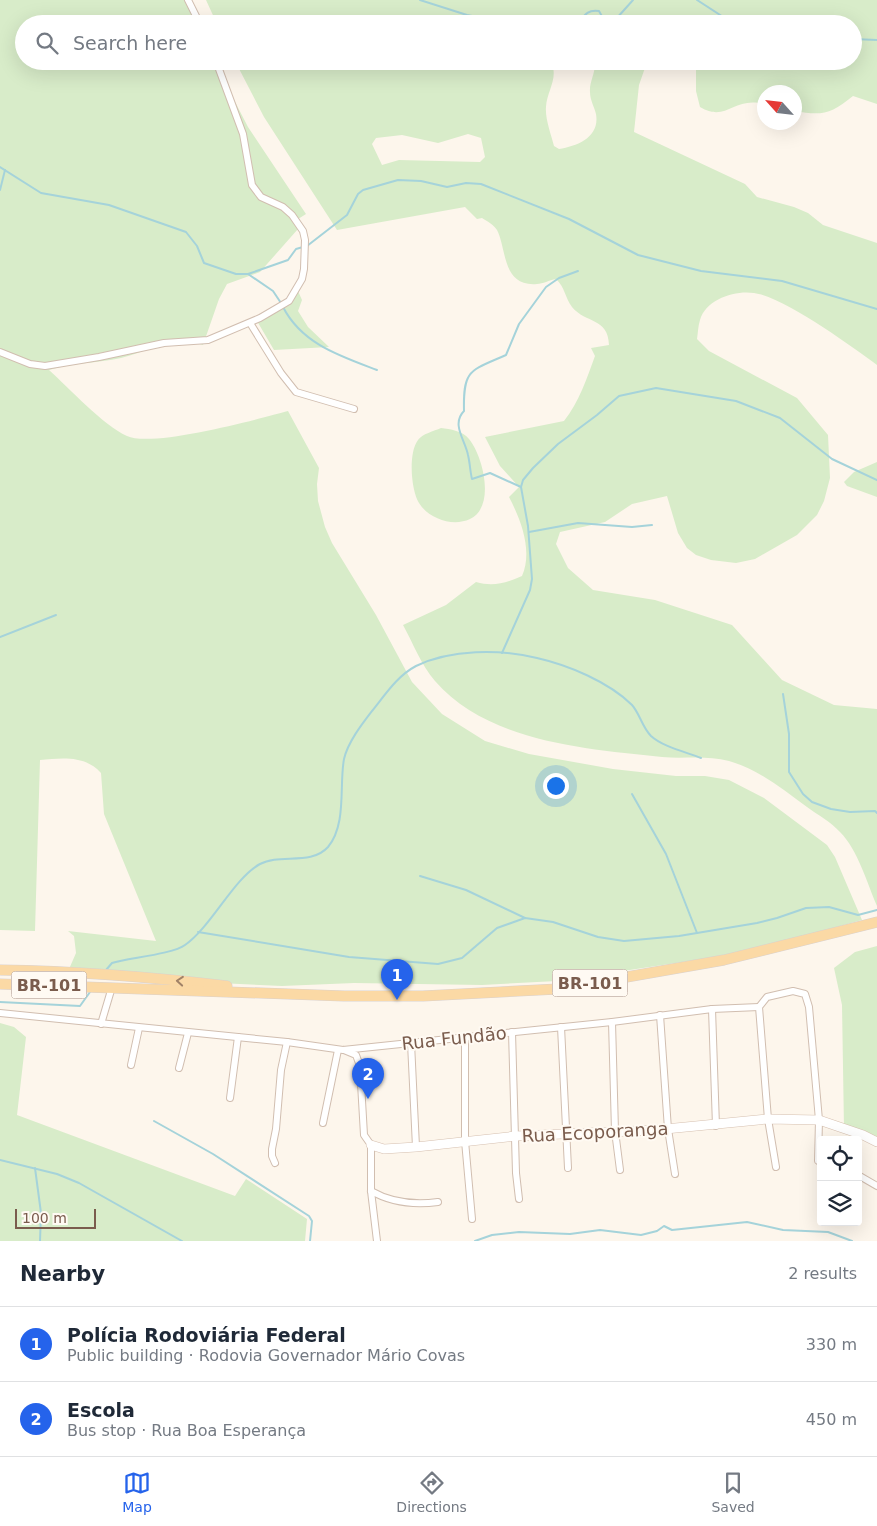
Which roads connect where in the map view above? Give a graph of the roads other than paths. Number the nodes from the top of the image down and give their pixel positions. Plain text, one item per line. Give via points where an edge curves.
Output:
1 (188, 0) edge
2 (196, 15) edge
3 (220, 70) edge
4 (250, 323) junction
5 (0, 352) edge
6 (354, 409) dead end
7 (877, 922) edge
8 (0, 970) edge
9 (129, 977) junction
10 (0, 984) edge
11 (68, 986) junction
12 (112, 987) junction
13 (298, 995) junction
14 (760, 1006) junction
15 (712, 1009) junction
16 (0, 1013) edge
17 (660, 1015) junction
18 (612, 1022) junction
19 (101, 1024) junction
20 (561, 1027) junction
21 (140, 1028) junction
22 (512, 1032) junction
23 (188, 1033) junction
24 (238, 1037) junction
25 (465, 1037) junction
26 (287, 1042) junction
27 (411, 1043) junction
28 (341, 1050) junction
29 (131, 1065) dead end
30 (180, 1068) dead end
31 (230, 1098) dead end
32 (768, 1119) junction
33 (820, 1120) junction
34 (323, 1123) dead end
35 (716, 1126) junction
36 (668, 1129) junction
37 (615, 1131) junction
38 (567, 1132) junction
39 (516, 1136) junction
40 (820, 1136) edge
41 (465, 1141) junction
42 (877, 1142) edge
43 (371, 1145) junction
44 (416, 1147) junction
45 (275, 1163) dead end
46 (776, 1167) dead end
47 (568, 1168) dead end
48 (620, 1170) dead end
49 (675, 1174) dead end
50 (862, 1177) edge
51 (877, 1186) edge
52 (371, 1191) junction
53 (520, 1199) dead end
54 (438, 1202) dead end
55 (472, 1219) dead end
56 (377, 1241) edge

1 - 2 street
3 - 4 street via 241,124 252,185 261,197 292,215 305,240 304,269 295,292 284,305
4 - 5 street via 208,340 164,343 45,366 30,364
4 - 6 street via 296,392
7 - 13 main road, BR-101 via 724,960 558,989 423,996
8 - 9 main road
9 - 11 main road via 99,978
13 -> 9 main road
10 - 11 main road, BR-101
11 - 12 main road, BR-101
12 - 13 main road, BR-101
12 - 19 street
14 - 15 street, Rua Fundão
14 - 32 street
14 - 33 street via 767,997 798,991 807,996
15 - 17 street, Rua Fundão
15 - 35 street
16 - 19 street, Rua Fundão
17 - 18 street, Rua Fundão
17 - 36 street
18 - 20 street, Rua Fundão
18 - 37 street
19 - 21 street, Rua Fundão
20 - 22 street, Rua Fundão
20 - 38 street
21 - 23 street, Rua Fundão
21 - 29 street
22 - 25 street, Rua Fundão
22 - 39 street
23 - 24 street, Rua Fundão
23 - 30 street
24 - 26 street, Rua Fundão
24 - 31 street
25 - 27 street, Rua Fundão
25 - 41 street
26 - 28 street, Rua Fundão
26 - 45 street via 272,1149
27 - 28 street, Rua Fundão
27 - 44 street
28 - 34 street
28 - 43 street via 356,1055 360,1066 364,1135
32 - 33 street, Rua Ecoporanga
32 - 35 street, Rua Ecoporanga
32 - 46 street
33 - 40 street
33 - 42 street, Rua Ecoporanga
35 - 36 street, Rua Ecoporanga
36 - 37 street, Rua Ecoporanga
36 - 49 street
37 - 38 street, Rua Ecoporanga
37 - 48 street
38 - 39 street, Rua Ecoporanga
38 - 47 street
39 - 41 street, Rua Ecoporanga
39 - 53 street
41 - 44 street, Rua Ecoporanga
41 - 55 street
43 - 44 street, Rua Ecoporanga via 384,1149
43 - 52 street
50 - 51 street
52 - 54 street via 392,1201
52 - 56 street

